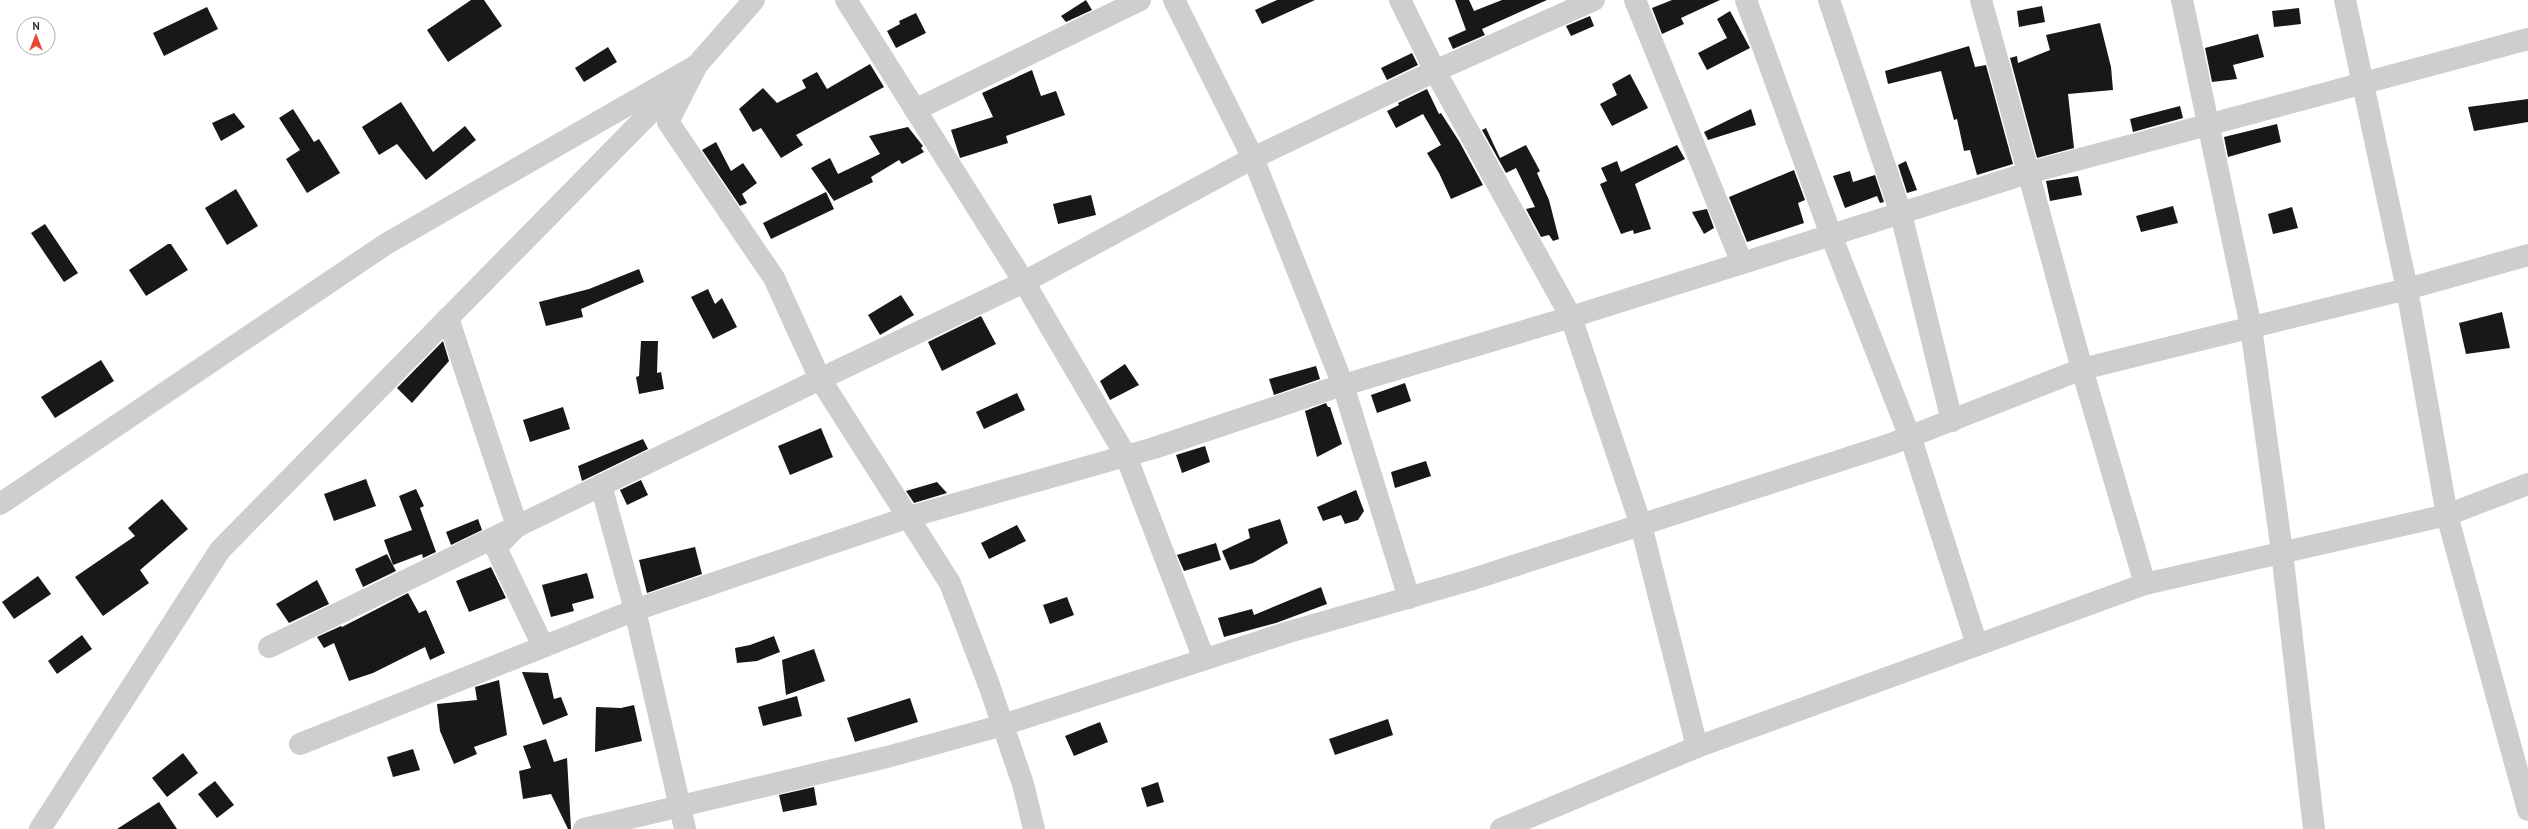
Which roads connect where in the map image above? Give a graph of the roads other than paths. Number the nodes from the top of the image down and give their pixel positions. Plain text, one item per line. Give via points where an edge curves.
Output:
1 (754, 0) edge
2 (846, 0) edge
3 (1140, 0) edge
4 (1174, 0) edge
5 (1400, 0) edge
6 (1594, 0) edge
7 (1635, 0) edge
8 (1746, 0) edge
9 (1829, 0) edge
10 (1981, 0) edge
11 (2182, 0) edge
12 (2345, 0) edge
13 (2528, 39) edge
14 (698, 65) junction
15 (1435, 71) junction
16 (2362, 84) junction
17 (915, 110) junction
18 (2208, 126) junction
19 (1253, 158) junction
20 (2028, 173) junction
21 (1901, 214) junction
22 (1831, 235) junction
23 (2528, 255) edge
24 (1742, 263) junction
25 (1024, 282) junction
26 (2407, 289) junction
27 (1571, 316) junction
28 (448, 318) junction
29 (2251, 327) junction
30 (2082, 369) junction
31 (820, 379) junction
32 (1343, 385) junction
33 (1952, 420) junction
34 (1910, 437) junction
35 (1126, 456) junction
36 (2528, 484) edge
37 (601, 485) junction
38 (0, 504) edge
39 (2447, 515) junction
40 (909, 517) junction
41 (1641, 525) junction
42 (517, 526) junction
43 (2282, 552) junction
44 (2145, 584) junction
45 (1409, 598) junction
46 (635, 610) junction
47 (1977, 645) junction
48 (543, 646) junction
49 (269, 647) dead end
50 (1204, 659) junction
51 (1003, 725) junction
52 (300, 744) dead end
53 (1697, 747) junction
54 (680, 807) junction
55 (2528, 810) edge
56 (40, 829) edge
57 (584, 829) edge
58 (685, 829) edge
59 (1034, 829) edge
60 (1501, 829) edge
61 (2314, 829) edge

1 - 14 street
2 - 17 street
3 - 17 street
4 - 19 street
5 - 15 street
6 - 15 street
7 - 24 street
8 - 22 street
9 - 21 street
10 - 20 street
11 - 18 street
12 - 16 street
13 - 16 street
14 - 28 street
14 - 31 street via 668,122 774,278
14 - 38 street via 386,244
15 - 19 street
15 - 27 street
16 - 18 street
16 - 26 street
17 - 25 street
18 - 20 street
18 - 29 street
19 - 25 street
19 - 32 street
20 - 21 street
20 - 30 street
21 - 22 street
21 - 33 street
22 - 24 street
22 - 34 street
23 - 26 street
24 - 27 street
25 - 31 street
25 - 35 street
26 - 29 street
26 - 39 street
27 - 32 street
27 - 41 street
28 - 42 street
28 - 56 street via 220,550
29 - 30 street
29 - 43 street
30 - 33 street
30 - 44 street
31 - 37 street
31 - 40 street
32 - 35 street
32 - 45 street
33 - 34 street
34 - 41 street
34 - 47 street
35 - 40 street
35 - 50 street
36 - 39 street
37 - 42 street
37 - 46 street
39 - 43 street
39 - 55 street
40 - 46 street
40 - 51 street via 950,583
41 - 45 street
41 - 53 street
42 - 48 street via 496,548
42 - 49 street
43 - 44 street
43 - 61 street
44 - 47 street
45 - 50 street
46 - 48 street
46 - 54 street
47 - 53 street
48 - 52 street
50 - 51 street
51 - 54 street via 888,757
51 - 59 street via 1023,784
53 - 60 street
54 - 57 street
54 - 58 street

